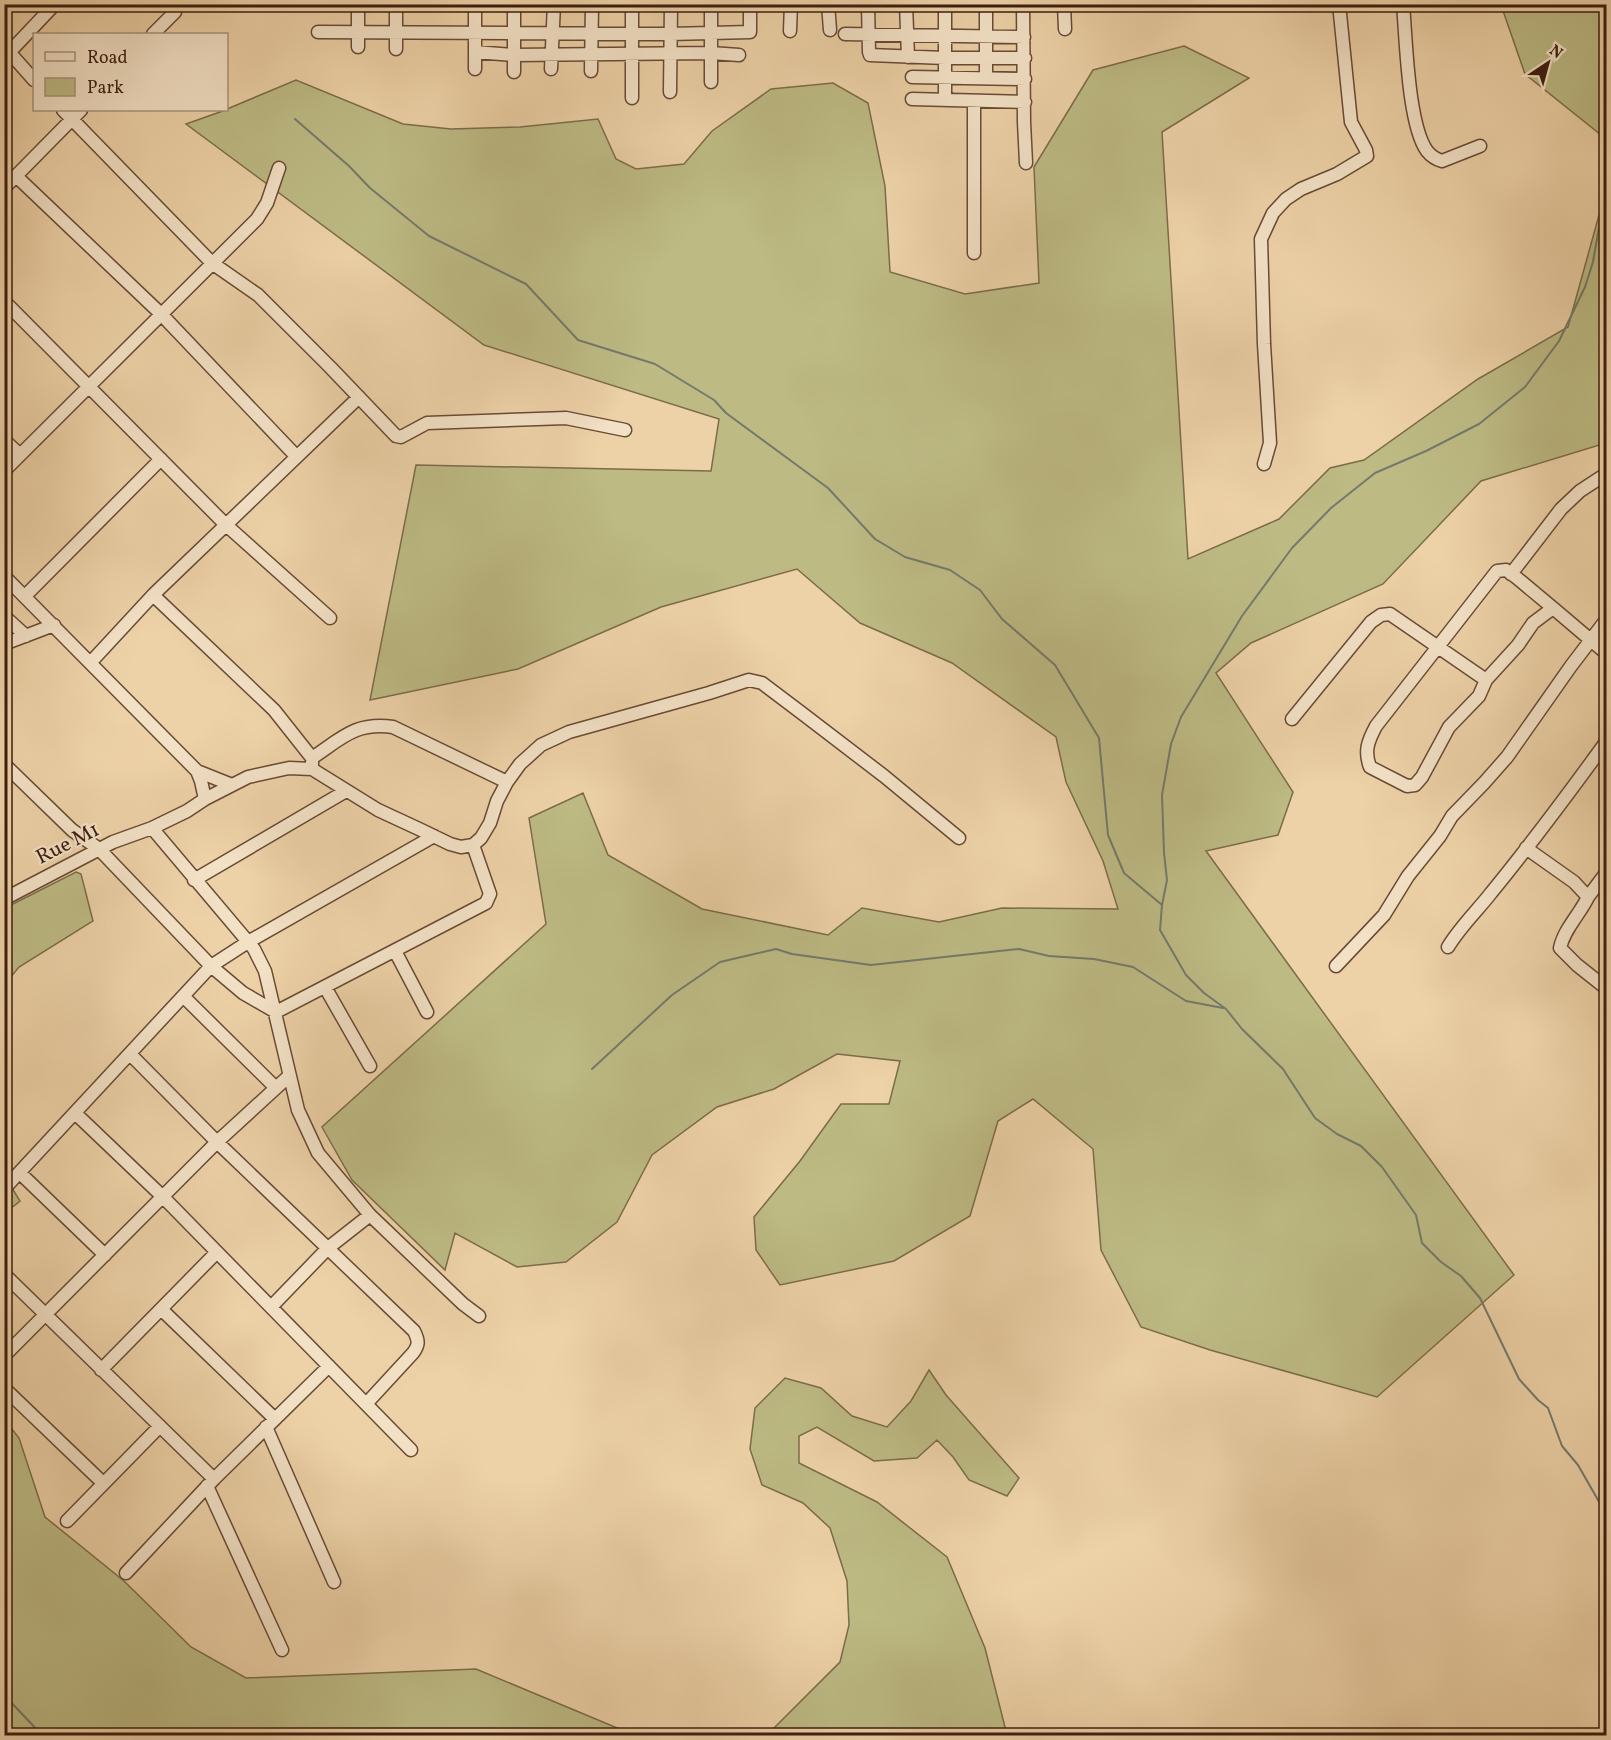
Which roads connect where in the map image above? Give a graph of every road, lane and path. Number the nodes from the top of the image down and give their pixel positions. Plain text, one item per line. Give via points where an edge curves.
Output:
1 (55, 4) edge
2 (175, 4) edge
3 (358, 4) edge
4 (396, 4) edge
5 (475, 4) edge
6 (514, 4) edge
7 (554, 4) edge
8 (592, 4) edge
9 (632, 4) edge
10 (671, 4) edge
11 (711, 4) edge
12 (750, 4) edge
13 (790, 4) edge
14 (828, 4) edge
15 (868, 4) edge
16 (906, 4) edge
17 (945, 4) edge
18 (986, 4) edge
19 (1023, 4) edge
20 (1064, 4) edge
21 (1339, 4) edge
22 (1403, 4) edge
23 (1065, 29) dead end
24 (830, 30) dead end
25 (790, 31) dead end
26 (318, 32) dead end
27 (358, 32) junction
28 (397, 32) junction
29 (475, 32) junction
30 (711, 32) junction
31 (154, 33) edge
32 (513, 33) junction
33 (590, 33) junction
34 (631, 33) junction
35 (553, 34) junction
36 (670, 34) junction
37 (845, 34) dead end
38 (868, 35) junction
39 (907, 36) junction
40 (945, 36) junction
41 (985, 37) junction
42 (1024, 37) junction
43 (358, 47) dead end
44 (396, 49) dead end
45 (475, 52) junction
46 (711, 53) junction
47 (591, 54) junction
48 (670, 54) junction
49 (514, 55) junction
50 (552, 55) junction
51 (631, 55) junction
52 (739, 55) dead end
53 (7, 56) edge
54 (908, 57) junction
55 (985, 57) junction
56 (945, 58) junction
57 (1025, 58) junction
58 (475, 69) dead end
59 (551, 69) dead end
60 (591, 71) dead end
61 (514, 72) dead end
62 (912, 77) dead end
63 (986, 78) junction
64 (33, 79) edge
65 (945, 79) junction
66 (1025, 79) junction
67 (711, 82) dead end
68 (670, 92) dead end
69 (632, 98) dead end
70 (912, 99) dead end
71 (945, 100) junction
72 (974, 102) junction
73 (1025, 102) junction
74 (77, 114) edge
75 (1480, 146) dead end
76 (1026, 164) dead end
77 (279, 168) dead end
78 (16, 176) junction
79 (4, 188) edge
80 (974, 253) dead end
81 (212, 263) junction
82 (4, 301) edge
83 (161, 314) junction
84 (88, 387) junction
85 (359, 397) junction
86 (625, 430) dead end
87 (4, 440) edge
88 (20, 455) junction
89 (296, 456) junction
90 (161, 459) junction
91 (1264, 464) dead end
92 (4, 471) edge
93 (1606, 474) edge
94 (225, 524) junction
95 (1511, 574) junction
96 (4, 576) edge
97 (153, 595) junction
98 (25, 596) junction
99 (1552, 608) junction
100 (4, 616) edge
101 (330, 618) dead end
102 (1606, 620) edge
103 (54, 625) junction
104 (26, 636) junction
105 (1590, 640) junction
106 (4, 644) edge
107 (1437, 648) junction
108 (1606, 653) edge
109 (91, 662) junction
110 (1486, 680) junction
111 (1292, 719) dead end
112 (1606, 742) edge
113 (4, 764) edge
114 (312, 764) junction
115 (197, 771) junction
116 (507, 782) junction
117 (232, 785) junction
118 (346, 791) junction
119 (205, 799) junction
120 (152, 828) junction
121 (434, 836) junction
122 (959, 838) dead end
123 (473, 845) junction
124 (1526, 848) junction
125 (99, 849) junction
126 (1606, 873) edge
127 (194, 880) junction
128 (1588, 897) junction
129 (4, 899) edge
130 (248, 942) junction
131 (1448, 947) dead end
132 (394, 951) junction
133 (211, 966) junction
134 (1336, 966) dead end
135 (325, 987) junction
136 (1606, 988) edge
137 (183, 996) junction
138 (276, 1012) junction
139 (427, 1012) dead end
140 (130, 1054) junction
141 (370, 1066) dead end
142 (289, 1076) junction
143 (276, 1088) junction
144 (75, 1113) junction
145 (217, 1142) junction
146 (20, 1173) junction
147 (4, 1189) edge
148 (163, 1197) junction
149 (370, 1215) junction
150 (328, 1248) junction
151 (217, 1252) junction
152 (105, 1255) junction
153 (4, 1274) edge
154 (271, 1306) junction
155 (160, 1309) junction
156 (45, 1315) junction
157 (479, 1316) dead end
158 (4, 1356) edge
159 (329, 1366) junction
160 (101, 1370) junction
161 (4, 1388) edge
162 (366, 1404) junction
163 (271, 1423) junction
164 (160, 1426) junction
165 (411, 1450) dead end
166 (103, 1483) junction
167 (210, 1483) junction
168 (67, 1521) dead end
169 (126, 1573) dead end
170 (334, 1582) dead end
171 (282, 1650) dead end

1 - 53 street
2 - 31 street via 175,12
3 - 27 street
4 - 28 street
5 - 29 street
6 - 32 street
7 - 35 street
8 - 33 street
9 - 34 street
10 - 36 street
11 - 30 street
12 - 30 street via 750,32
13 - 25 street
14 - 24 street
15 - 38 street
16 - 39 street
17 - 40 street
18 - 41 street
19 - 42 street
20 - 23 street
21 - 91 street via 1351,122 1367,156 1286,199 1273,213 1261,239 1270,443
22 - 75 street via 1412,106 1425,149 1442,161
26 - 27 street
27 - 28 street
27 - 43 street
28 - 29 street
28 - 44 street
29 - 32 street
29 - 45 street
30 - 36 street
30 - 46 street
32 - 35 street
32 - 49 street
33 - 34 street
33 - 35 street
33 - 47 street
34 - 36 street
34 - 51 street
35 - 50 street
36 - 48 street
37 - 38 street
38 - 39 street
38 - 54 street via 870,55
39 - 40 street
39 - 54 street
40 - 41 street
40 - 56 street
41 - 42 street
41 - 55 street
42 - 57 street
45 - 49 street
45 - 58 street
46 - 48 street
46 - 52 street
46 - 67 street
47 - 50 street
47 - 51 street
47 - 60 street
48 - 51 street
48 - 68 street
49 - 50 street
49 - 61 street
50 - 59 street
51 - 69 street
53 - 64 street
54 - 56 street
55 - 56 street
55 - 57 street
55 - 63 street
56 - 65 street
57 - 66 street
62 - 65 street
63 - 65 street
63 - 66 street
65 - 71 street
66 - 73 street
70 - 71 street
71 - 72 street
72 - 73 street
72 - 80 street
73 - 76 street
74 - 78 street
74 - 81 street
77 - 81 street via 263,211
78 - 79 street
78 - 83 street
81 - 83 street
81 - 85 street via 258,295
82 - 84 street
83 - 84 street
83 - 89 street
84 - 88 street
84 - 90 street
85 - 86 street via 391,432 401,437 427,423 555,418
85 - 89 street
87 - 88 street
88 - 92 street
89 - 94 street
90 - 94 street
90 - 98 street
93 - 95 street via 1561,509
94 - 97 street
94 - 101 street
95 - 99 street
95 - 107 street via 1497,570
96 - 98 street
97 - 109 street
97 - 114 street via 274,710
98 - 103 street
99 - 105 street
99 - 110 street via 1533,623
100 - 104 street
102 - 105 street
103 - 104 street
103 - 109 street
104 - 106 street
105 - 108 street
105 - 134 street via 1507,757 1452,816 1384,915
107 - 110 street
107 - 110 street via 1376,726 1367,743 1370,768 1407,786 1415,785 1449,727 1479,696
107 - 111 street via 1390,614 1381,615 1371,622
109 - 115 street
112 - 124 street
113 - 125 street via 72,831
114 - 116 street via 353,731 378,725 393,727
114 - 117 street, Rue M1 via 248,777
114 - 118 street
115 - 117 street
115 - 119 street
116 - 122 street via 541,745 569,732 749,680 762,683
116 - 123 street via 490,823
117 - 119 street, Rue M1
118 - 121 street
118 - 127 street
119 - 120 street, Rue M1
120 - 125 street, Rue M1
120 - 127 street
121 - 123 street via 461,847
121 - 130 street
123 - 132 street via 490,894 486,903
124 - 128 street via 1574,882
124 - 131 street
125 - 129 street, Rue M1
125 - 133 street
126 - 128 street
127 - 130 street
128 - 136 street via 1560,948
130 - 133 street
130 - 138 street via 265,971
132 - 135 street
132 - 139 street
133 - 137 street
133 - 138 street via 243,993
135 - 138 street
135 - 141 street
137 - 140 street
137 - 143 street
138 - 142 street
140 - 144 street
140 - 145 street
142 - 143 street
142 - 149 street via 298,1110 318,1153
143 - 145 street
144 - 146 street
144 - 148 street
145 - 148 street
145 - 150 street
146 - 147 street
146 - 152 street
148 - 151 street
148 - 152 street
149 - 150 street
149 - 157 street
150 - 154 street
150 - 162 street via 418,1339 413,1353
151 - 154 street
151 - 155 street
152 - 156 street
153 - 156 street
154 - 159 street
155 - 160 street
155 - 163 street
156 - 158 street
156 - 160 street
159 - 162 street
159 - 163 street
160 - 164 street
161 - 166 street
162 - 165 street
163 - 167 street
163 - 170 street
164 - 166 street
164 - 167 street
166 - 168 street
167 - 169 street
167 - 171 street

